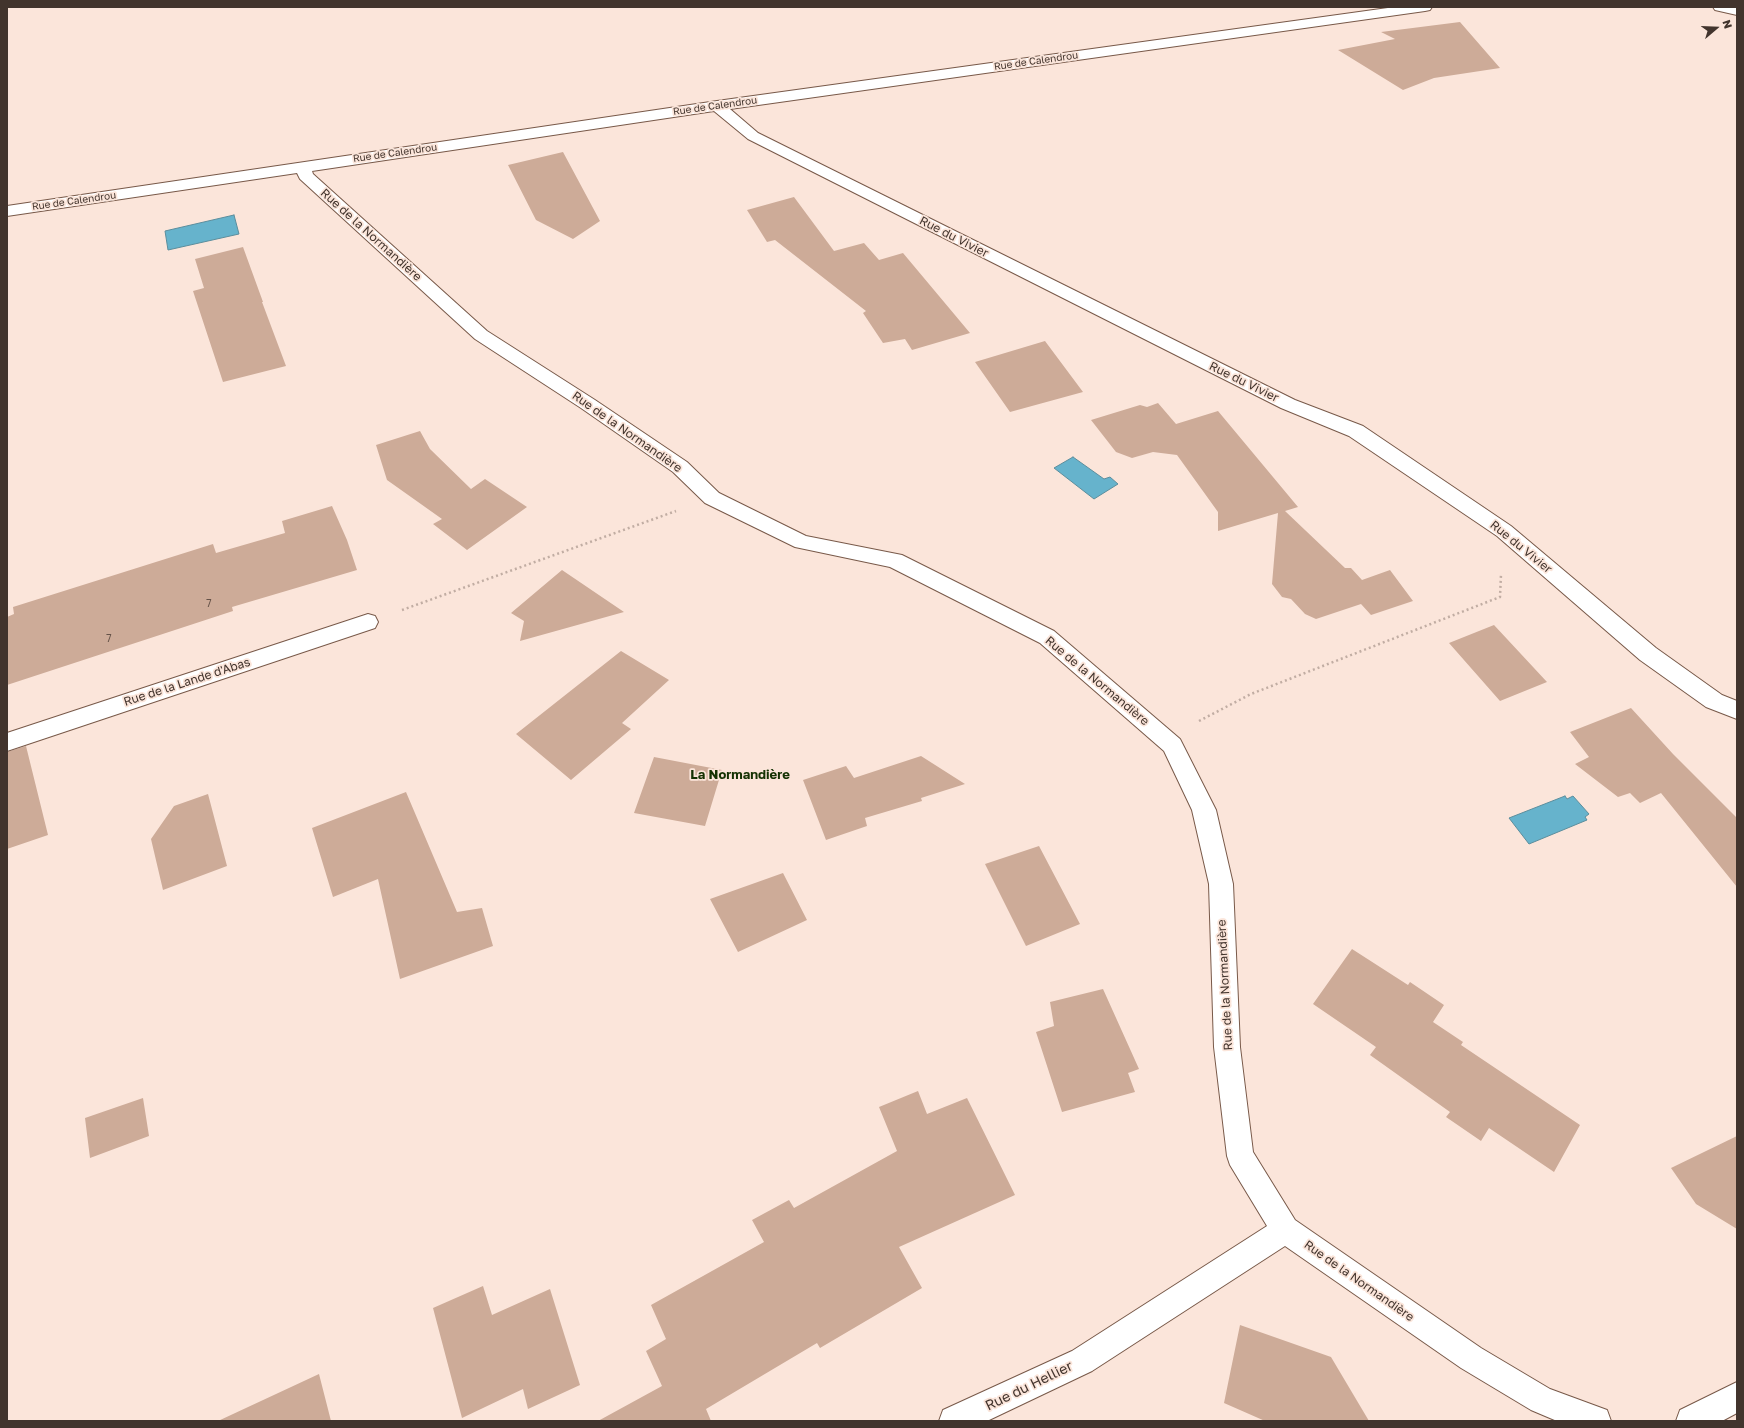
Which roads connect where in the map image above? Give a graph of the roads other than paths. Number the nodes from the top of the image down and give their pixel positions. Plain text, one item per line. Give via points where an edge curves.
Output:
1 (1425, 7) edge
2 (1720, 7) edge
3 (1737, 11) edge
4 (717, 106) junction
5 (302, 167) junction
6 (7, 211) edge
7 (368, 622) road end
8 (1737, 710) edge
9 (7, 742) edge
10 (1285, 1230) junction
11 (1737, 1397) edge
12 (954, 1421) edge
13 (1596, 1421) edge
14 (1691, 1421) edge

1 - 4 street, Rue de Calendrou
2 - 3 street
4 - 5 street, Rue de Calendrou
4 - 8 street, Rue du Vivier via 753,136 1281,401 1356,431 1504,531 1648,654 1714,701
5 - 6 street, Rue de Calendrou
5 - 10 street, Rue de la Normandière via 306,176 481,334 680,467 712,498 802,542 895,560 1047,637 1172,745 1204,810 1220,884 1228,1047 1240,1156
7 - 9 street, Rue de la Lande d'Abas
10 - 12 street, Rue du Hellier via 1082,1361
10 - 13 street, Rue de la Normandière via 1472,1358 1541,1400
11 - 14 street

